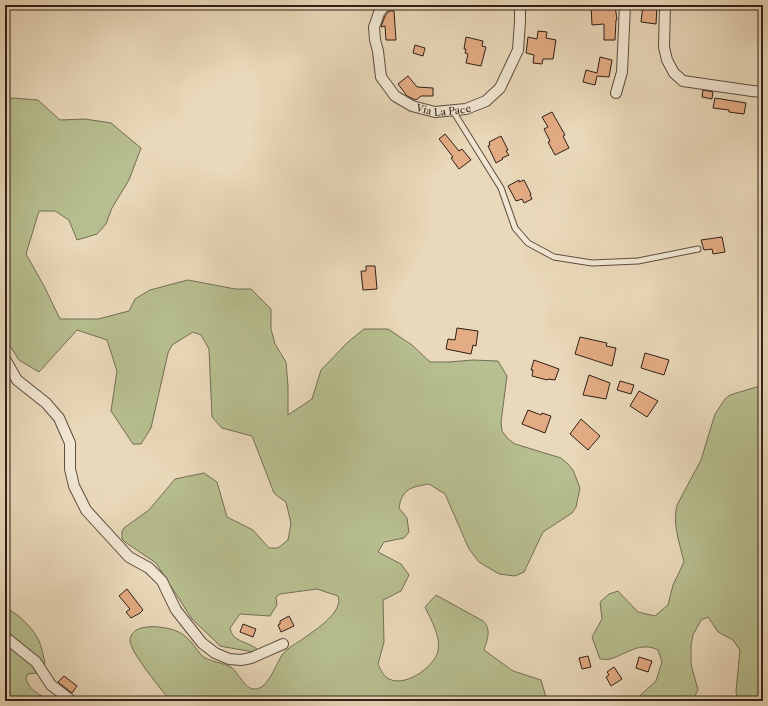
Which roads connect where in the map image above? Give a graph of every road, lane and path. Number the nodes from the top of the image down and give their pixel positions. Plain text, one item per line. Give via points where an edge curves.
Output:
1 (385, 5) edge
2 (520, 5) edge
3 (625, 5) edge
4 (665, 5) edge
5 (763, 92) edge
6 (616, 93) dead end
7 (452, 111) junction
8 (698, 249) dead end
9 (5, 359) edge
10 (5, 637) edge
11 (283, 644) dead end
12 (72, 701) edge

1 - 7 street, Via La Pace via 374,28 381,77 395,96 412,106 435,112
2 - 7 street, Via La Pace via 518,50 500,88 486,101 466,109
3 - 6 street via 622,72
4 - 5 street via 664,47 674,73 683,80
7 - 8 lane via 501,188 515,228 528,243 554,257 592,263 638,262
9 - 11 street via 17,380 46,403 59,418 70,443 70,469 74,486 86,510 129,557 149,568 162,581 176,610 202,643 215,653 229,659 241,660
10 - 12 street via 36,662 51,685

